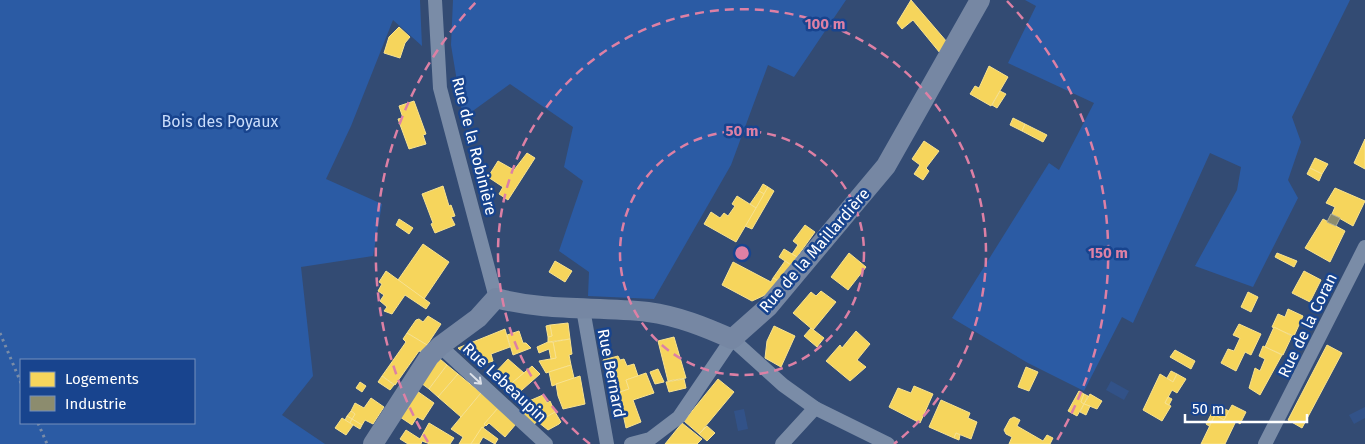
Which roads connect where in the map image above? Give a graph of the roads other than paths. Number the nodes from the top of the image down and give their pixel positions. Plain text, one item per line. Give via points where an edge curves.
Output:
1 (434, 0) edge
2 (980, 0) edge
3 (1365, 247) edge
4 (496, 298) junction
5 (583, 309) junction
6 (732, 339) junction
7 (440, 346) junction
8 (815, 408) junction
9 (373, 444) edge
10 (546, 444) edge
11 (607, 444) edge
12 (631, 444) edge
13 (782, 444) edge
14 (888, 444) edge
15 (1265, 444) edge

1 - 4 street, Rue de la Robinière via 440,88
2 - 6 street, Rue de la Maillardière via 886,166 768,308
3 - 15 street, Rue de la Coran
4 - 5 street via 526,306
4 - 7 street via 478,318
5 - 6 street via 648,312 675,317
5 - 11 street, Rue Bernard
6 - 8 street via 783,385
6 - 12 street via 679,417 650,438
7 - 9 street via 420,368
7 -> 10 street, Rue Lebeaupin
8 - 13 street
8 - 14 street

